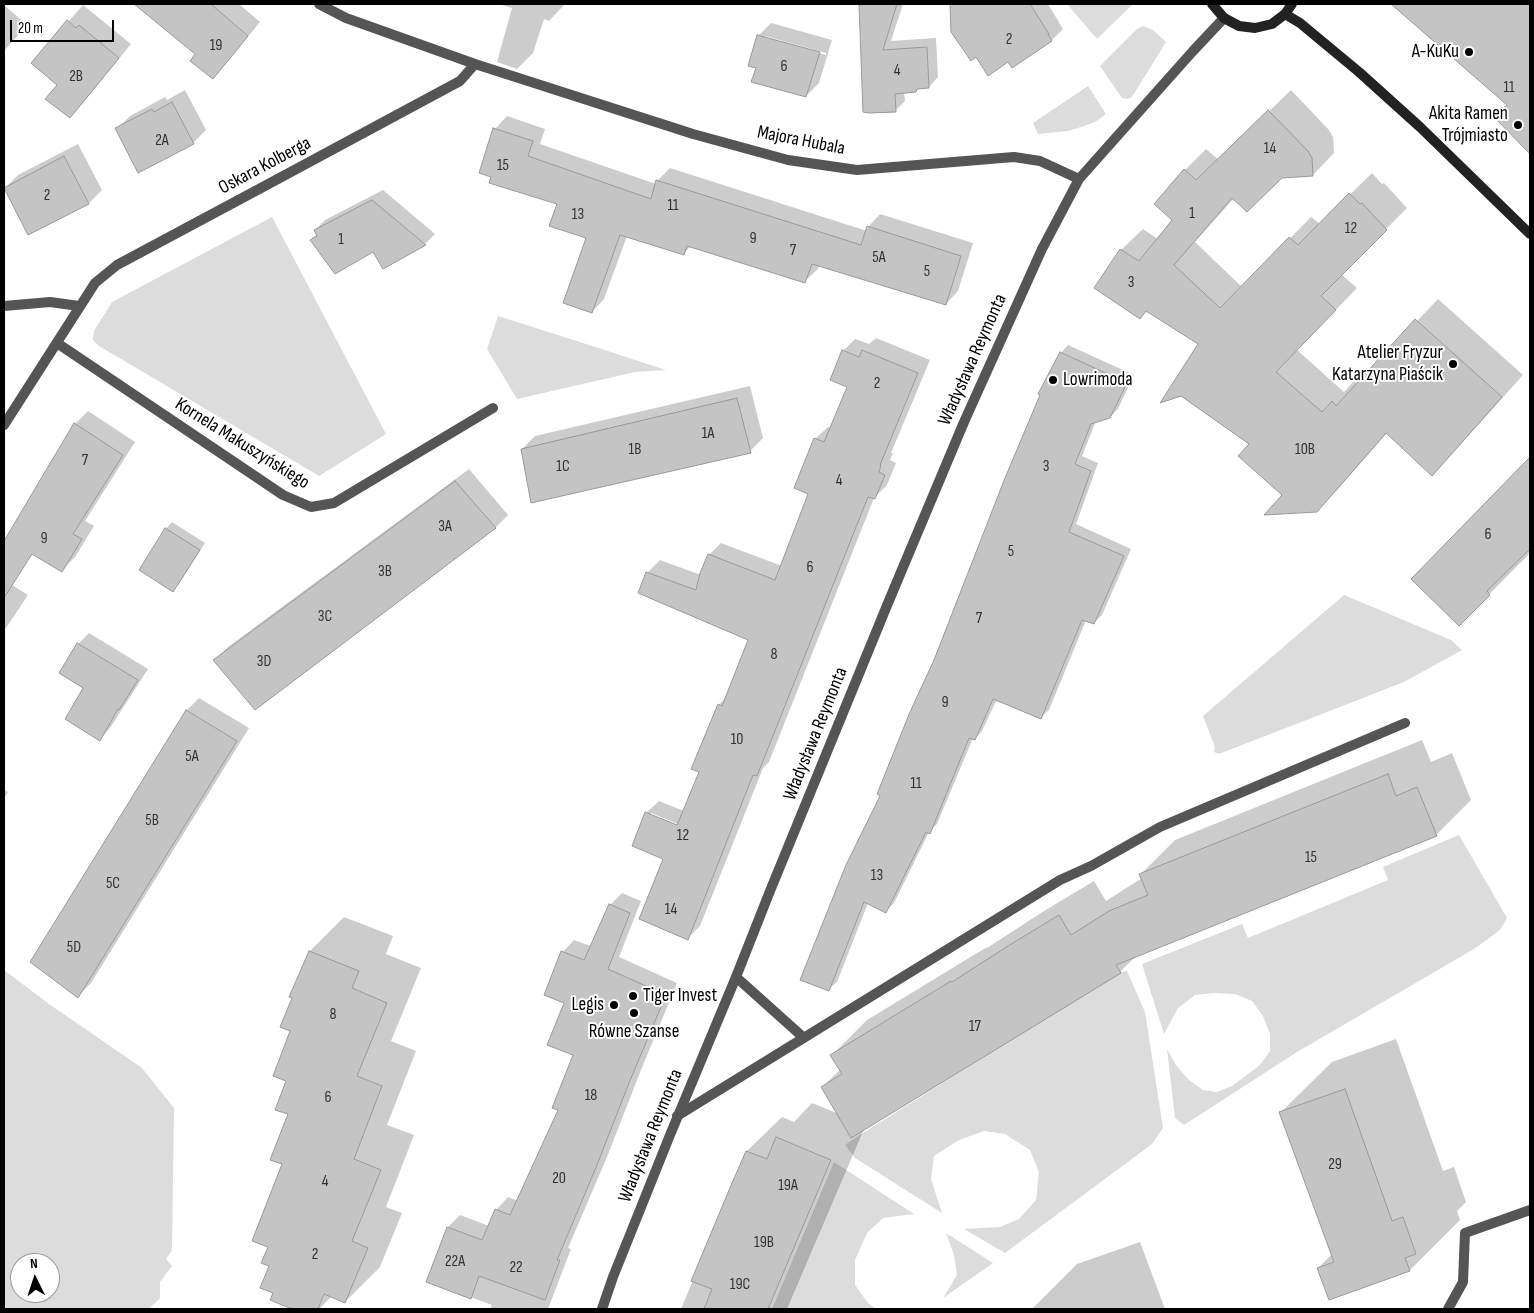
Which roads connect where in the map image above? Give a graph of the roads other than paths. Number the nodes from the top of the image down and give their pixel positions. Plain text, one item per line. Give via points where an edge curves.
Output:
1 (319, 4) edge
2 (1212, 4) edge
3 (1292, 4) edge
4 (1285, 14) junction
5 (1224, 18) junction
6 (475, 64) junction
7 (1079, 179) junction
8 (1530, 234) edge
9 (4, 306) edge
10 (79, 306) junction
11 (57, 343) junction
12 (493, 408) dead end
13 (4, 425) edge
14 (1405, 723) dead end
15 (736, 977) junction
16 (804, 1038) junction
17 (677, 1116) junction
18 (1530, 1210) edge
19 (602, 1309) edge
20 (1448, 1309) edge

1 - 6 street, Majora Hubala via 346,18
2 - 5 street
3 - 4 street
4 - 5 street via 1272,24 1256,28 1239,26
4 - 8 street via 1300,23 1420,127
5 - 7 street
6 - 7 street, Majora Hubala via 693,134 788,160 857,170 1014,157 1040,161
6 - 10 street, Oskara Kolberga via 460,80 117,265 95,282
7 - 15 street, Władysława Reymonta via 1042,249 964,422
9 - 10 street via 50,302
10 - 11 street, Oskara Kolberga
11 - 12 street, Kornela Makuszyńskiego via 282,495 311,506 334,503
11 - 13 street, Oskara Kolberga
14 - 16 street via 1160,827 1060,880
15 - 16 street
15 - 17 street, Władysława Reymonta
16 - 17 street
17 - 19 street, Władysława Reymonta
18 - 20 street via 1466,1233 1463,1282

